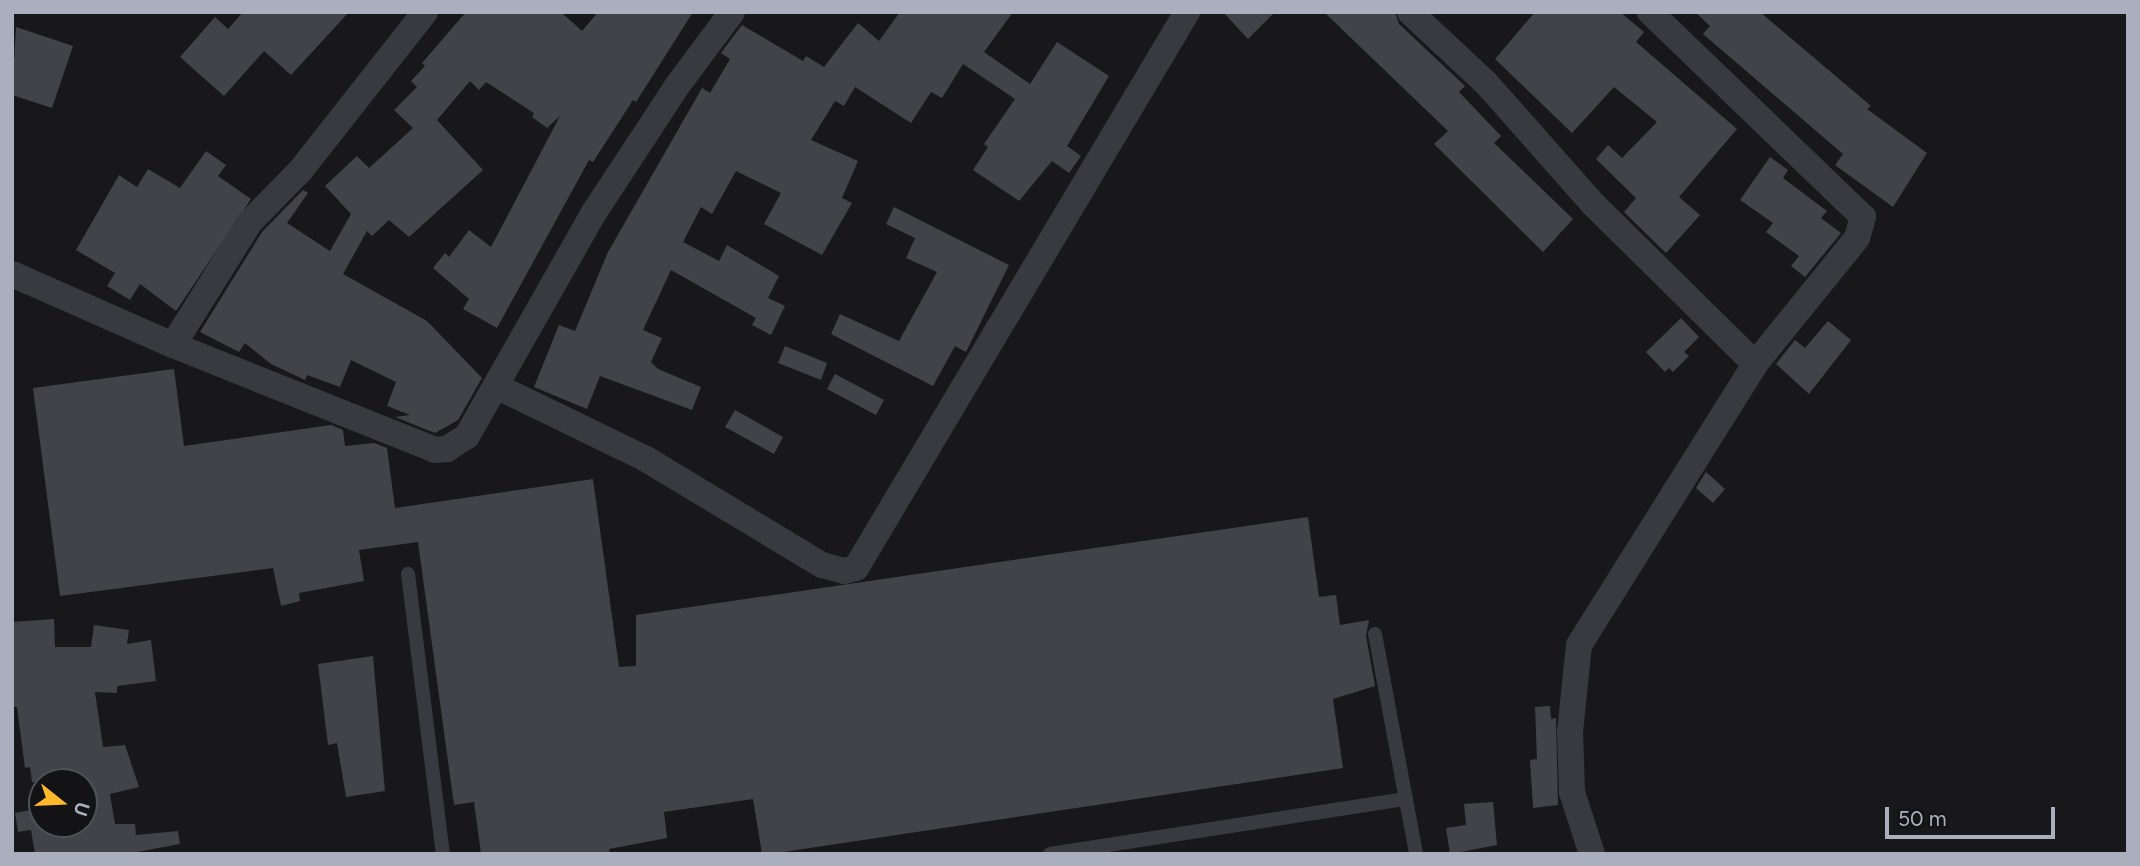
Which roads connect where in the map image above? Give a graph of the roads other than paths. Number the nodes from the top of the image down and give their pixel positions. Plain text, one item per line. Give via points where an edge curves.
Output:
1 (425, 12) edge
2 (732, 12) edge
3 (1187, 12) edge
4 (1410, 12) edge
5 (1650, 12) edge
6 (12, 274) edge
7 (173, 345) junction
8 (1755, 364) junction
9 (498, 387) junction
10 (408, 575) dead end
11 (1375, 634) dead end
12 (1406, 799) junction
13 (443, 854) edge
14 (1050, 854) edge
15 (1416, 854) edge
16 (1592, 854) edge

1 - 7 street via 300,171 250,222
2 - 9 street via 677,86 587,224
3 - 9 street via 856,568 844,571 822,565 646,459
4 - 8 street via 1486,83 1594,205
5 - 8 street via 1863,217 1857,238
6 - 7 street
7 - 9 street via 435,450 447,449 467,436
8 - 16 street via 1579,645 1570,732 1572,792
10 - 13 lane
11 - 12 lane
12 - 14 lane
12 - 15 lane

